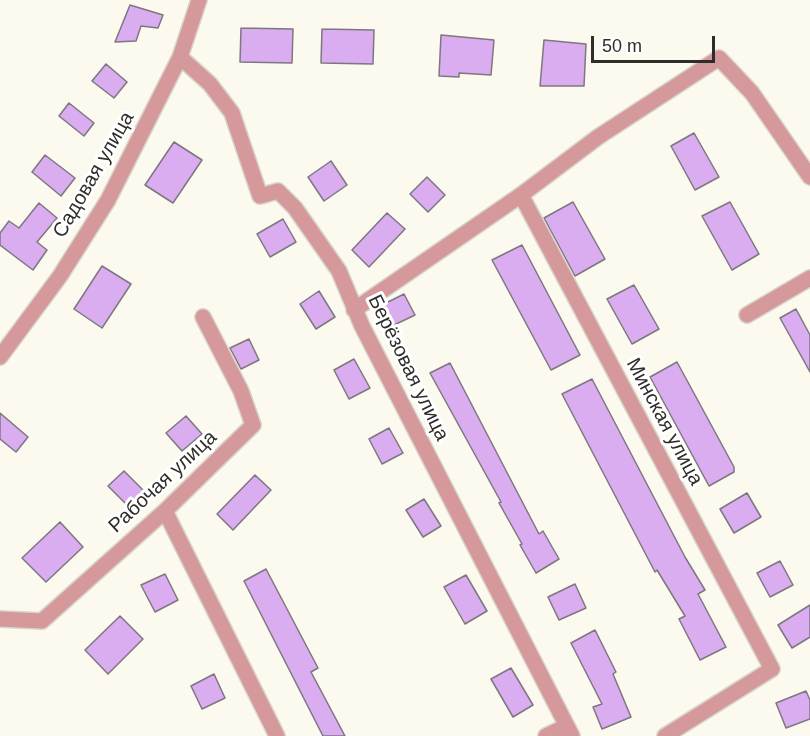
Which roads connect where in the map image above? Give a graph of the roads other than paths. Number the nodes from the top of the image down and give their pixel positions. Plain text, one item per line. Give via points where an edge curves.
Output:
1 (200, 0) edge
2 (180, 57) junction
3 (810, 177) edge
4 (521, 195) junction
5 (810, 278) edge
6 (354, 310) junction
7 (747, 315) dead end
8 (203, 316) dead end
9 (0, 357) edge
10 (165, 512) junction
11 (0, 619) edge
12 (570, 731) edge
13 (277, 736) edge
14 (546, 736) edge
15 (664, 736) edge

1 - 2 street, Садовая улица
2 - 6 street, Берёзовая улица via 210,84 232,113 260,196 278,191 295,207 339,270
2 - 9 street, Садовая улица via 108,200 60,276
3 - 4 street via 752,93 719,58 598,137
4 - 6 street
4 - 15 street, Минская улица via 772,669
5 - 7 street
6 - 12 street, Берёзовая улица
8 - 10 street, Рабочая улица via 241,391 253,425
10 - 11 street, Рабочая улица via 42,621
10 - 13 street
12 - 14 street

